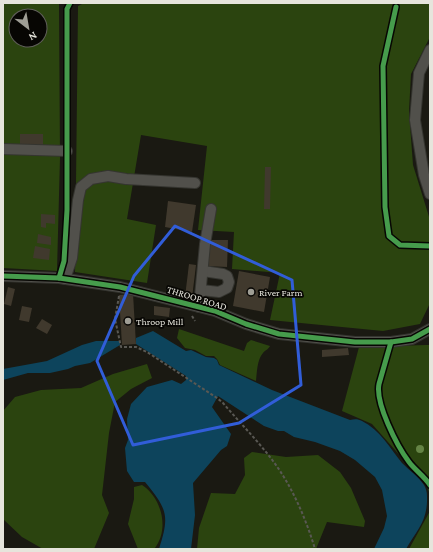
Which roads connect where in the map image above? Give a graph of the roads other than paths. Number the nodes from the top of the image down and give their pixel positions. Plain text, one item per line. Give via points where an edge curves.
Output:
1 (430, 50) edge
2 (3, 149) edge
3 (67, 151) dead end
4 (195, 182) dead end
5 (430, 194) edge
6 (211, 209) dead end
7 (203, 271) junction
8 (3, 276) edge
9 (65, 279) junction
10 (201, 290) junction
11 (199, 307) junction
12 (430, 329) edge

1 - 5 street via 418,73 415,120 424,175
2 - 3 street
4 - 9 street via 108,176 91,179 81,186 72,258
6 - 7 street
7 - 10 street
7 - 10 street via 223,274 229,282 223,291
8 - 9 street, THROOP ROAD
9 - 11 street, THROOP ROAD via 120,286
10 - 11 street
11 - 12 street, THROOP ROAD via 215,310 246,324 279,334 355,342 412,339

